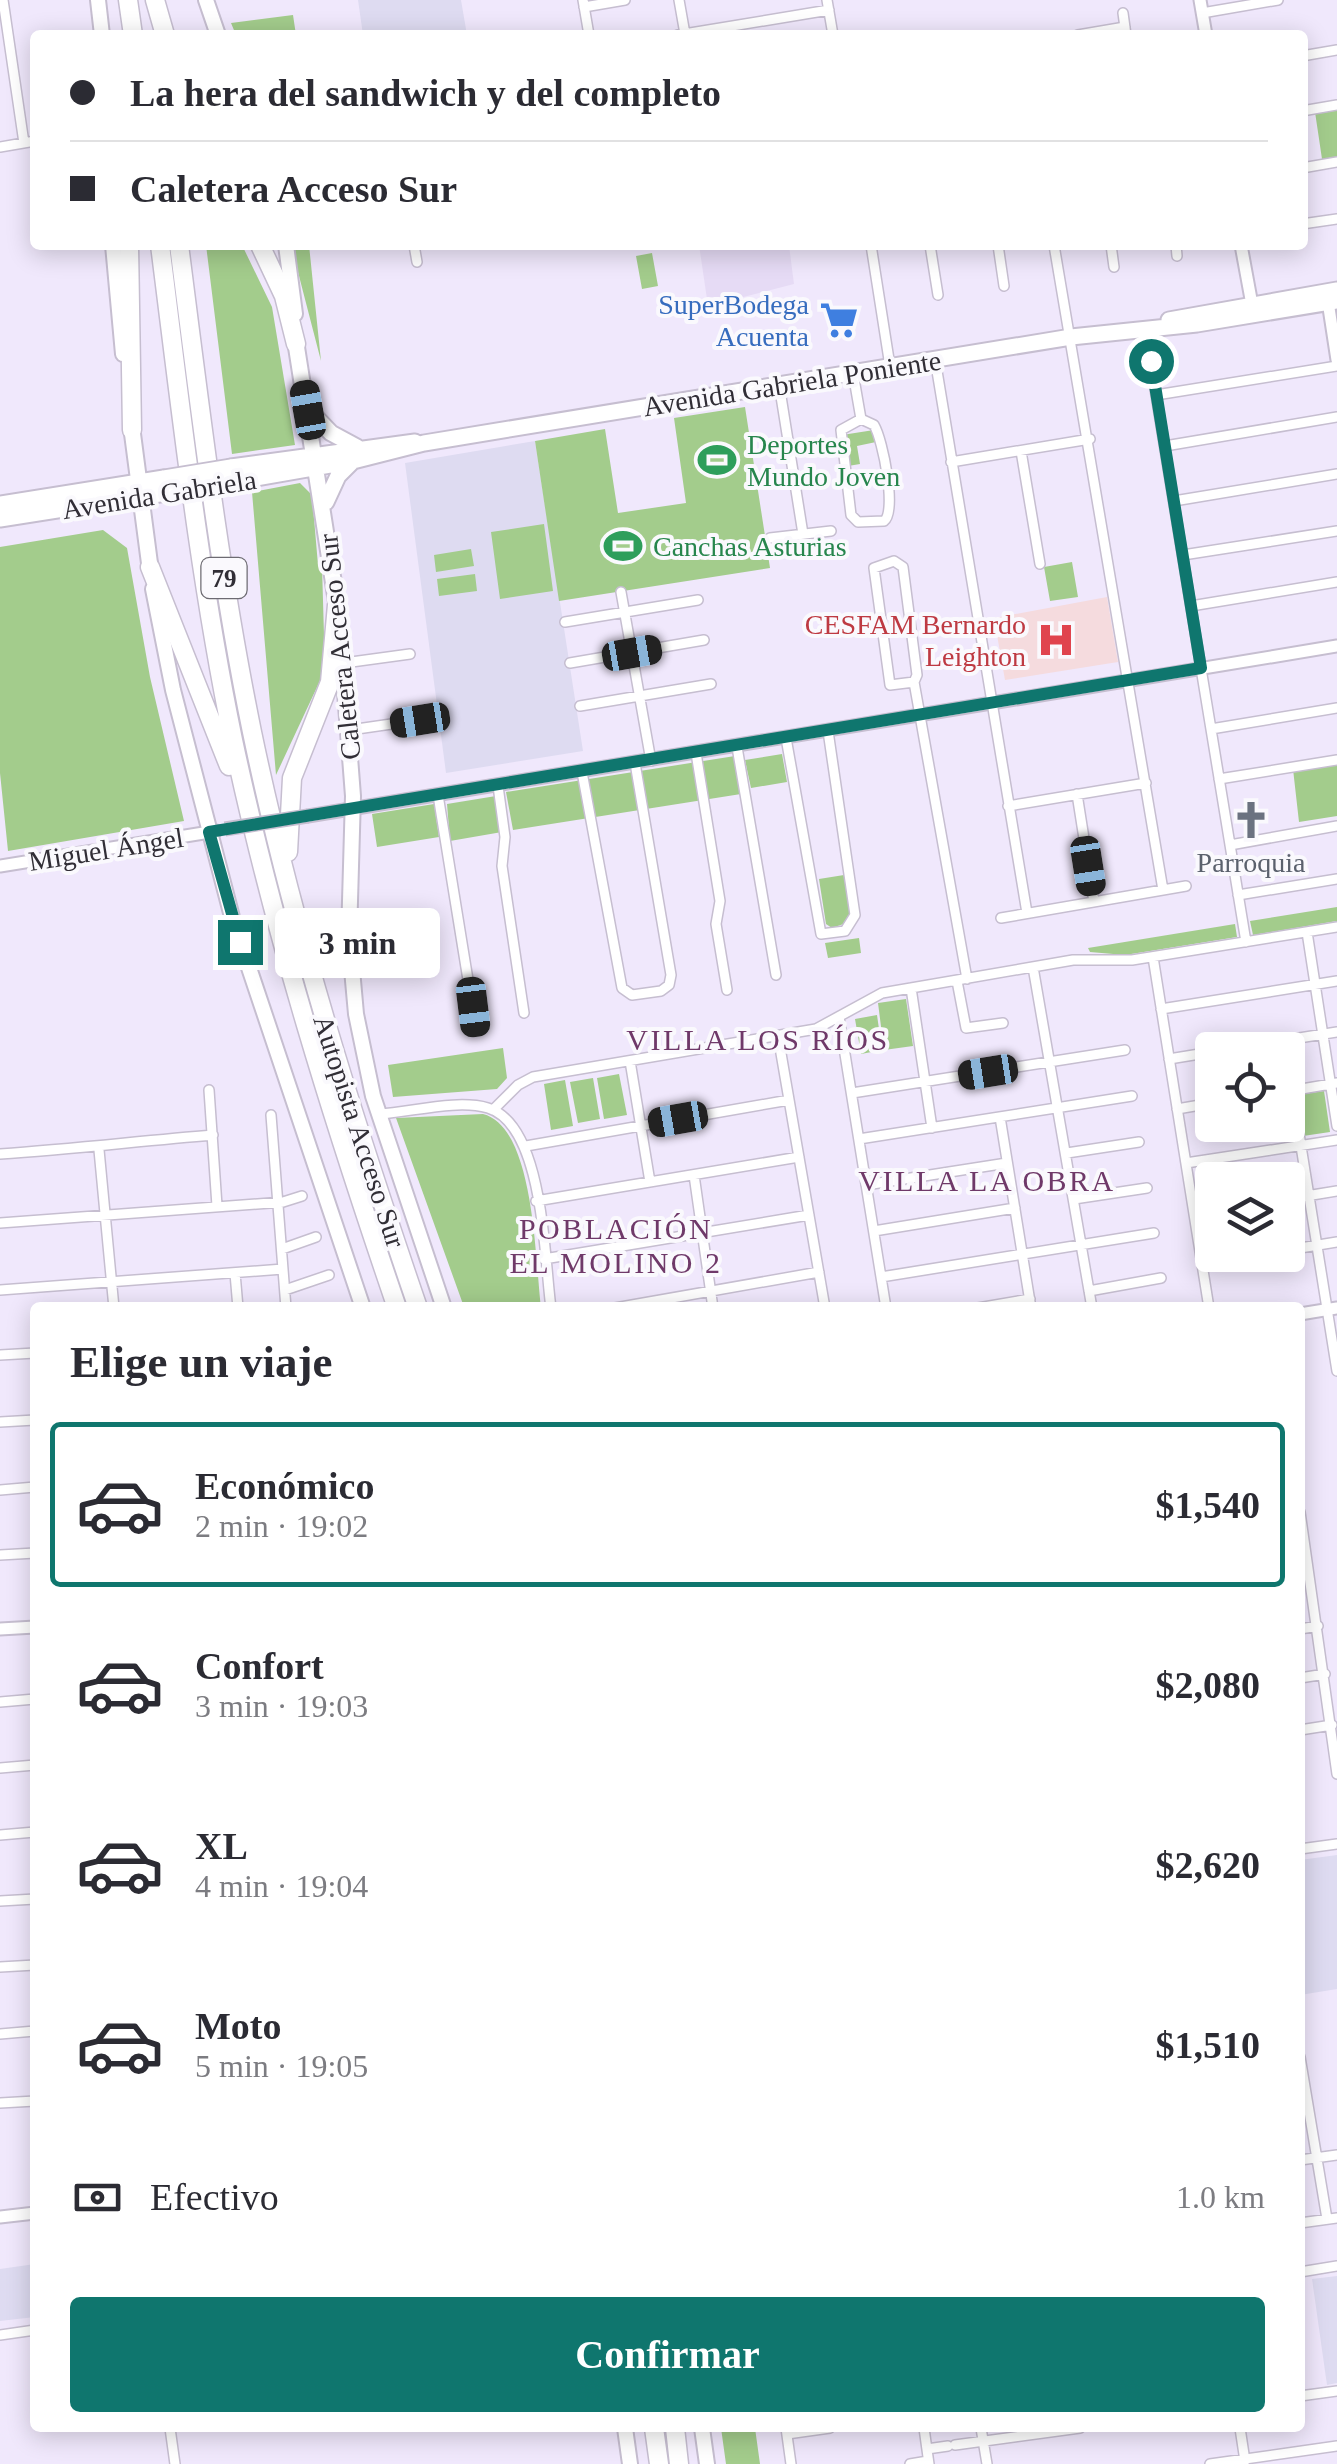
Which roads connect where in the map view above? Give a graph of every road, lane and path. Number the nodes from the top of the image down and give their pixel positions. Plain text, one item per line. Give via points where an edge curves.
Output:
1 (3, 0) edge
2 (98, 0) edge
3 (126, 0) edge
4 (151, 0) edge
5 (206, 0) edge
6 (625, 0) edge
7 (679, 0) edge
8 (1278, 0) edge
9 (584, 3) edge
10 (828, 5) edge
11 (1201, 7) edge
12 (1123, 14) dead end
13 (101, 30) edge
14 (124, 30) edge
15 (131, 30) edge
16 (152, 30) edge
17 (164, 30) edge
18 (216, 30) edge
19 (588, 30) edge
20 (681, 30) edge
21 (701, 30) edge
22 (833, 30) edge
23 (1126, 30) edge
24 (1337, 50) edge
25 (1308, 55) edge
26 (1337, 106) edge
27 (1308, 110) edge
28 (30, 142) edge
29 (0, 146) edge
30 (1337, 162) edge
31 (1308, 167) edge
32 (1337, 218) edge
33 (1308, 223) edge
34 (114, 250) edge
35 (129, 250) edge
36 (161, 250) edge
37 (180, 250) edge
38 (262, 250) edge
39 (287, 250) edge
40 (415, 250) edge
41 (872, 250) edge
42 (931, 250) edge
43 (999, 250) edge
44 (1055, 250) edge
45 (1112, 250) edge
46 (1243, 250) edge
47 (417, 262) dead end
48 (1114, 267) dead end
49 (1004, 286) dead end
50 (938, 295) dead end
51 (1332, 296) edge
52 (1252, 309) junction
53 (1152, 326) junction
54 (1071, 338) junction
55 (296, 344) junction
56 (934, 359) junction
57 (1337, 363) edge
58 (890, 366) junction
59 (853, 372) junction
60 (780, 384) junction
61 (1156, 395) junction
62 (308, 410) junction
63 (1337, 417) edge
64 (860, 419) junction
65 (132, 430) junction
66 (1090, 440) junction
67 (1165, 446) junction
68 (134, 450) junction
69 (1021, 451) junction
70 (355, 454) junction
71 (317, 461) junction
72 (951, 462) junction
73 (1337, 474) edge
74 (139, 490) junction
75 (110, 494) junction
76 (1174, 501) junction
77 (0, 504) edge
78 (324, 511) junction
79 (0, 519) edge
80 (145, 530) junction
81 (1337, 530) edge
82 (831, 531) dead end
83 (802, 534) junction
84 (770, 538) dead end
85 (1182, 555) junction
86 (1040, 564) dead end
87 (150, 566) junction
88 (1337, 582) edge
89 (620, 592) dead end
90 (698, 600) dead end
91 (337, 605) junction
92 (1191, 606) junction
93 (624, 612) junction
94 (565, 622) dead end
95 (704, 640) dead end
96 (1337, 646) edge
97 (632, 653) junction
98 (410, 654) dead end
99 (344, 663) junction
100 (570, 663) dead end
101 (1201, 668) junction
102 (1129, 680) junction
103 (914, 682) junction
104 (712, 684) dead end
105 (639, 696) junction
106 (990, 704) junction
107 (580, 706) dead end
108 (1337, 708) edge
109 (920, 716) junction
110 (420, 720) dead end
111 (1211, 729) junction
112 (350, 730) junction
113 (828, 731) junction
114 (786, 738) junction
115 (737, 746) junction
116 (696, 753) junction
117 (1337, 760) edge
118 (651, 761) junction
119 (635, 763) junction
120 (582, 772) junction
121 (1219, 779) junction
122 (1146, 783) junction
123 (498, 786) junction
124 (1077, 794) junction
125 (438, 796) junction
126 (1008, 806) junction
127 (354, 809) junction
128 (1337, 826) edge
129 (209, 832) junction
130 (257, 844) junction
131 (1230, 844) junction
132 (0, 866) edge
133 (1337, 879) edge
134 (1186, 886) dead end
135 (1163, 890) junction
136 (1238, 896) junction
137 (1094, 902) junction
138 (293, 908) junction
139 (1026, 914) junction
140 (1001, 918) dead end
141 (1337, 927) edge
142 (1306, 932) junction
143 (1246, 942) junction
144 (1153, 957) junction
145 (1033, 967) junction
146 (776, 975) dead end
147 (962, 980) junction
148 (1337, 981) edge
149 (1315, 984) junction
150 (911, 988) junction
151 (727, 990) dead end
152 (1162, 1009) junction
153 (524, 1012) dead end
154 (839, 1017) junction
155 (1003, 1023) dead end
156 (476, 1029) dead end
157 (1337, 1032) edge
158 (1322, 1034) junction
159 (778, 1036) junction
160 (1305, 1037) edge
161 (1125, 1050) dead end
162 (1195, 1054) edge
163 (1169, 1058) junction
164 (630, 1060) junction
165 (1052, 1062) junction
166 (925, 1082) junction
167 (1334, 1084) edge
168 (1305, 1089) edge
169 (210, 1090) dead end
170 (852, 1093) junction
171 (1132, 1096) dead end
172 (789, 1100) junction
173 (1195, 1106) edge
174 (1059, 1108) junction
175 (1177, 1109) junction
176 (493, 1110) junction
177 (380, 1114) junction
178 (272, 1115) dead end
179 (1000, 1117) junction
180 (641, 1126) junction
181 (1337, 1126) edge
182 (932, 1128) junction
183 (212, 1135) junction
184 (859, 1139) junction
185 (1337, 1140) edge
186 (1140, 1142) dead end
187 (1299, 1142) edge
188 (526, 1146) junction
189 (1300, 1146) junction
190 (99, 1150) junction
191 (1067, 1153) junction
192 (0, 1154) edge
193 (799, 1157) junction
194 (1008, 1163) junction
195 (1186, 1164) junction
196 (694, 1175) junction
197 (650, 1182) junction
198 (866, 1186) junction
199 (1147, 1188) dead end
200 (1337, 1191) edge
201 (1305, 1195) edge
202 (1308, 1195) junction
203 (302, 1196) dead end
204 (1074, 1200) junction
205 (536, 1201) junction
206 (278, 1202) junction
207 (218, 1206) junction
208 (1015, 1208) junction
209 (1194, 1213) joint
210 (107, 1214) junction
211 (809, 1215) junction
212 (1195, 1219) edge
213 (0, 1223) edge
214 (874, 1231) junction
215 (702, 1233) junction
216 (1154, 1233) dead end
217 (316, 1236) dead end
218 (1337, 1242) edge
219 (1316, 1245) junction
220 (1082, 1246) junction
221 (1305, 1247) edge
222 (282, 1249) junction
223 (1022, 1255) junction
224 (544, 1259) junction
225 (283, 1269) junction
226 (235, 1272) junction
227 (819, 1272) junction
228 (1203, 1272) edge
229 (329, 1275) dead end
230 (881, 1276) junction
231 (1160, 1278) dead end
232 (112, 1281) junction
233 (0, 1290) edge
234 (285, 1290) junction
235 (1090, 1290) junction
236 (710, 1291) junction
237 (114, 1302) edge
238 (238, 1302) edge
239 (286, 1302) edge
240 (361, 1302) edge
241 (395, 1302) edge
242 (416, 1302) edge
243 (442, 1302) edge
244 (550, 1302) edge
245 (649, 1302) edge
246 (712, 1302) edge
247 (824, 1302) edge
248 (885, 1302) edge
249 (1030, 1302) edge
250 (1091, 1302) edge
251 (1208, 1302) edge
252 (1332, 1309) edge
253 (1305, 1313) edge
254 (30, 1353) edge
255 (0, 1356) edge
256 (1337, 1369) edge
257 (30, 1420) edge
258 (0, 1422) edge
259 (30, 1487) edge
260 (0, 1490) edge
261 (30, 1552) edge
262 (0, 1555) edge
263 (1305, 1577) edge
264 (1318, 1626) junction
265 (30, 1627) edge
266 (1305, 1628) edge
267 (0, 1630) edge
268 (1325, 1674) junction
269 (1305, 1677) edge
270 (30, 1699) edge
271 (0, 1702) edge
272 (1332, 1725) junction
273 (1305, 1729) edge
274 (30, 1765) edge
275 (0, 1768) edge
276 (1337, 1774) edge
277 (30, 1832) edge
278 (0, 1835) edge
279 (1337, 1844) edge
280 (1305, 1848) edge
281 (30, 1899) edge
282 (0, 1902) edge
283 (30, 1964) edge
284 (0, 1967) edge
285 (30, 2031) edge
286 (0, 2034) edge
287 (1305, 2095) edge
288 (30, 2101) edge
289 (0, 2103) edge
290 (1337, 2155) edge
291 (1315, 2158) junction
292 (1305, 2159) edge
293 (30, 2214) edge
294 (0, 2217) edge
295 (1332, 2218) edge
296 (1305, 2222) edge
297 (1337, 2266) edge
298 (1305, 2271) edge
299 (30, 2331) edge
300 (0, 2335) edge
301 (1337, 2391) edge
302 (1305, 2395) edge
303 (171, 2432) edge
304 (626, 2432) edge
305 (655, 2432) edge
306 (675, 2432) edge
307 (703, 2432) edge
308 (786, 2432) edge
309 (925, 2432) edge
310 (982, 2432) edge
311 (1030, 2432) edge
312 (1241, 2432) edge
313 (983, 2441) junction
314 (1337, 2446) edge
315 (927, 2449) junction
316 (1245, 2462) edge
317 (928, 2463) edge
318 (175, 2464) edge
319 (630, 2464) edge
320 (659, 2464) edge
321 (680, 2464) edge
322 (707, 2464) edge
323 (791, 2464) edge
324 (910, 2464) edge
325 (987, 2464) edge
326 (1210, 2464) edge

1 - 28 street
2 - 13 main road
3 - 14 highway
3 - 15 highway
4 - 16 highway
4 - 17 highway
5 - 18 main road
6 - 9 street
7 - 20 street
8 - 11 street
9 - 19 street
10 - 21 street
10 - 22 street
12 - 23 street
24 - 25 street
26 - 27 street
28 - 29 street
30 - 31 street
32 - 33 street
34 - 65 main road
35 - 65 highway
36 - 130 highway, Autopista Acceso Sur / 79 via 208,604
37 - 138 highway, Autopista Acceso Sur / 79 via 232,627
38 - 55 highway
39 - 55 main road
40 - 47 street
41 - 58 street
42 - 50 street
43 - 49 street
44 - 54 street
45 - 48 street
46 - 52 street
51 - 52 main road, Avenida Gabriela Poniente
51 - 57 street
52 - 53 main road, Avenida Gabriela Poniente via 1184,315
53 - 54 main road, Avenida Gabriela Poniente
53 - 61 street
54 - 56 main road, Avenida Gabriela Poniente
54 - 66 street
55 - 62 main road, Caletera Acceso Sur
56 - 58 main road, Avenida Gabriela Poniente
56 - 72 street
57 - 61 street
58 - 59 main road, Avenida Gabriela Poniente
59 - 60 main road, Avenida Gabriela Poniente
59 - 64 street
60 - 70 main road, Avenida Gabriela Poniente
60 - 83 street
61 - 67 street
62 - 70 main road
62 - 71 main road, Caletera Acceso Sur
63 - 67 street
64 - 64 street via 874,424 880,438 891,508 884,522 858,522 852,515 841,430
65 - 68 main road
66 - 69 street
66 - 102 street
67 - 76 street
68 - 74 main road
68 - 75 main road
69 - 72 street
69 - 86 street
70 - 71 main road, Avenida Gabriela Poniente
70 - 78 main road via 335,480
71 - 74 main road, Avenida Gabriela, bridge
71 - 78 main road, Caletera Acceso Sur
72 - 106 street
73 - 76 street
74 - 75 main road, Avenida Gabriela
74 - 80 main road
75 - 77 main road, Avenida Gabriela
75 - 79 main road, Avenida Gabriela
75 - 80 main road
76 - 85 street
78 - 91 main road, Caletera Acceso Sur
80 - 87 main road
81 - 85 street
82 - 83 street
83 - 84 street
85 - 92 street
87 - 129 main road via 166,664
87 - 130 highway
88 - 92 street
89 - 93 street
90 - 93 street
91 - 99 main road, Caletera Acceso Sur
91 - 138 highway via 330,682 289,792
92 - 101 street
93 - 94 street
93 - 97 street
95 - 97 street
96 - 101 street, Miguel Ángel
97 - 100 street
97 - 105 street
98 - 99 street
99 - 112 main road, Caletera Acceso Sur
101 - 102 street, Miguel Ángel
101 - 111 street
102 - 106 street, Miguel Ángel
102 - 122 street
103 - 103 street via 890,685 885,673 874,574 879,562 903,567
103 - 109 street
104 - 105 street
105 - 107 street
105 - 118 street
106 - 109 street, Miguel Ángel
106 - 126 street
108 - 111 street
109 - 113 street, Miguel Ángel
109 - 147 street
110 - 112 street
111 - 121 street
112 - 127 main road, Caletera Acceso Sur
113 - 114 street, Miguel Ángel
113 - 114 street via 856,915 845,931 821,934
114 - 115 street, Miguel Ángel
115 - 116 street, Miguel Ángel
115 - 146 street
116 - 118 street, Miguel Ángel
116 - 151 street
117 - 121 street
118 - 119 street, Miguel Ángel
119 - 120 street, Miguel Ángel
119 - 120 street via 671,975 661,991 632,996 622,988
120 - 123 street, Miguel Ángel
121 - 131 street
122 - 124 street
122 - 135 street
123 - 125 street, Miguel Ángel
123 - 153 street via 502,866
124 - 126 street
124 - 137 street
125 - 127 street, Miguel Ángel
125 - 156 street
126 - 139 street
127 - 129 street, Miguel Ángel, bridge
127 - 177 main road, Caletera Acceso Sur via 350,962 360,1040
128 - 131 street
129 - 132 street, Miguel Ángel
129 - 240 main road
130 - 241 highway, Autopista Acceso Sur / 79 via 310,1042
131 - 136 street
133 - 136 street
134 - 135 street
135 - 137 street
136 - 143 street
137 - 139 street
138 - 242 highway, Autopista Acceso Sur / 79
139 - 140 street
141 - 142 street
142 - 143 street
142 - 149 street
143 - 144 street
144 - 145 street
144 - 152 street
145 - 147 street
145 - 165 street
147 - 150 street
147 - 155 street via 964,1027
148 - 149 street
149 - 152 street
149 - 158 street
150 - 154 street via 866,998
150 - 166 street
152 - 163 street
154 - 159 street via 821,1028
154 - 170 street
157 - 158 street
158 - 160 street
158 - 167 street
159 - 164 street
159 - 172 street
161 - 165 street
162 - 163 street
163 - 175 street
164 - 176 street via 533,1077
164 - 180 street
165 - 166 street
165 - 174 street
166 - 170 street
166 - 182 street
167 - 168 street
167 - 181 street
169 - 183 street
170 - 184 street
171 - 174 street
172 - 180 street
172 - 193 street
173 - 175 street
174 - 179 street
174 - 191 street
175 - 195 street
176 - 177 street
176 - 188 street
177 - 243 main road, Caletera Acceso Sur
178 - 206 street
179 - 182 street
179 - 194 street
180 - 188 street
180 - 197 street
182 - 184 street
183 - 190 street via 116,1142
183 - 207 street
184 - 198 street
185 - 189 street
186 - 191 street
187 - 189 street
188 - 205 street
189 - 195 street
189 - 202 street
190 - 192 street
190 - 210 street
191 - 204 street
193 - 196 street
193 - 211 street
194 - 198 street
194 - 208 street
195 - 209 street
196 - 197 street
196 - 215 street
197 - 205 street
198 - 214 street
199 - 204 street
200 - 202 street
201 - 202 street
202 - 219 street
203 - 206 street
204 - 220 street
205 - 224 street
206 - 207 street
206 - 222 street
207 - 210 street
208 - 214 street
208 - 223 street
209 - 212 street
210 - 213 street
210 - 232 street
211 - 215 street
211 - 227 street
214 - 230 street
215 - 224 street
215 - 236 street
216 - 220 street
217 - 222 street
218 - 219 street
219 - 221 street
219 - 252 street
220 - 223 street
220 - 235 street
222 - 225 street
223 - 230 street
223 - 249 street
224 - 244 street
225 - 226 street
225 - 234 street
226 - 232 street
226 - 238 street
227 - 236 street
227 - 247 street
228 - 251 street
229 - 234 street
230 - 248 street
231 - 235 street
232 - 233 street
232 - 237 street
234 - 239 street
235 - 250 street
236 - 245 street
236 - 246 street
252 - 253 street
252 - 256 street
254 - 255 street
257 - 258 street
259 - 260 street
261 - 262 street
263 - 264 street
264 - 266 street
264 - 268 street
265 - 267 street
268 - 269 street
268 - 272 street
270 - 271 street
272 - 273 street
272 - 276 street
274 - 275 street
277 - 278 street
279 - 280 street
281 - 282 street
283 - 284 street
285 - 286 street
287 - 291 street
288 - 289 street
290 - 291 street
291 - 292 street
291 - 295 street
293 - 294 street
295 - 296 street
297 - 298 street
299 - 300 street
301 - 302 street
303 - 318 street
304 - 319 main road
305 - 320 highway
306 - 321 highway
307 - 322 main road
308 - 323 street
309 - 315 street
310 - 313 street
311 - 313 street
312 - 316 street
313 - 315 street
313 - 325 street
314 - 316 street
315 - 317 street
316 - 326 street
317 - 324 street

